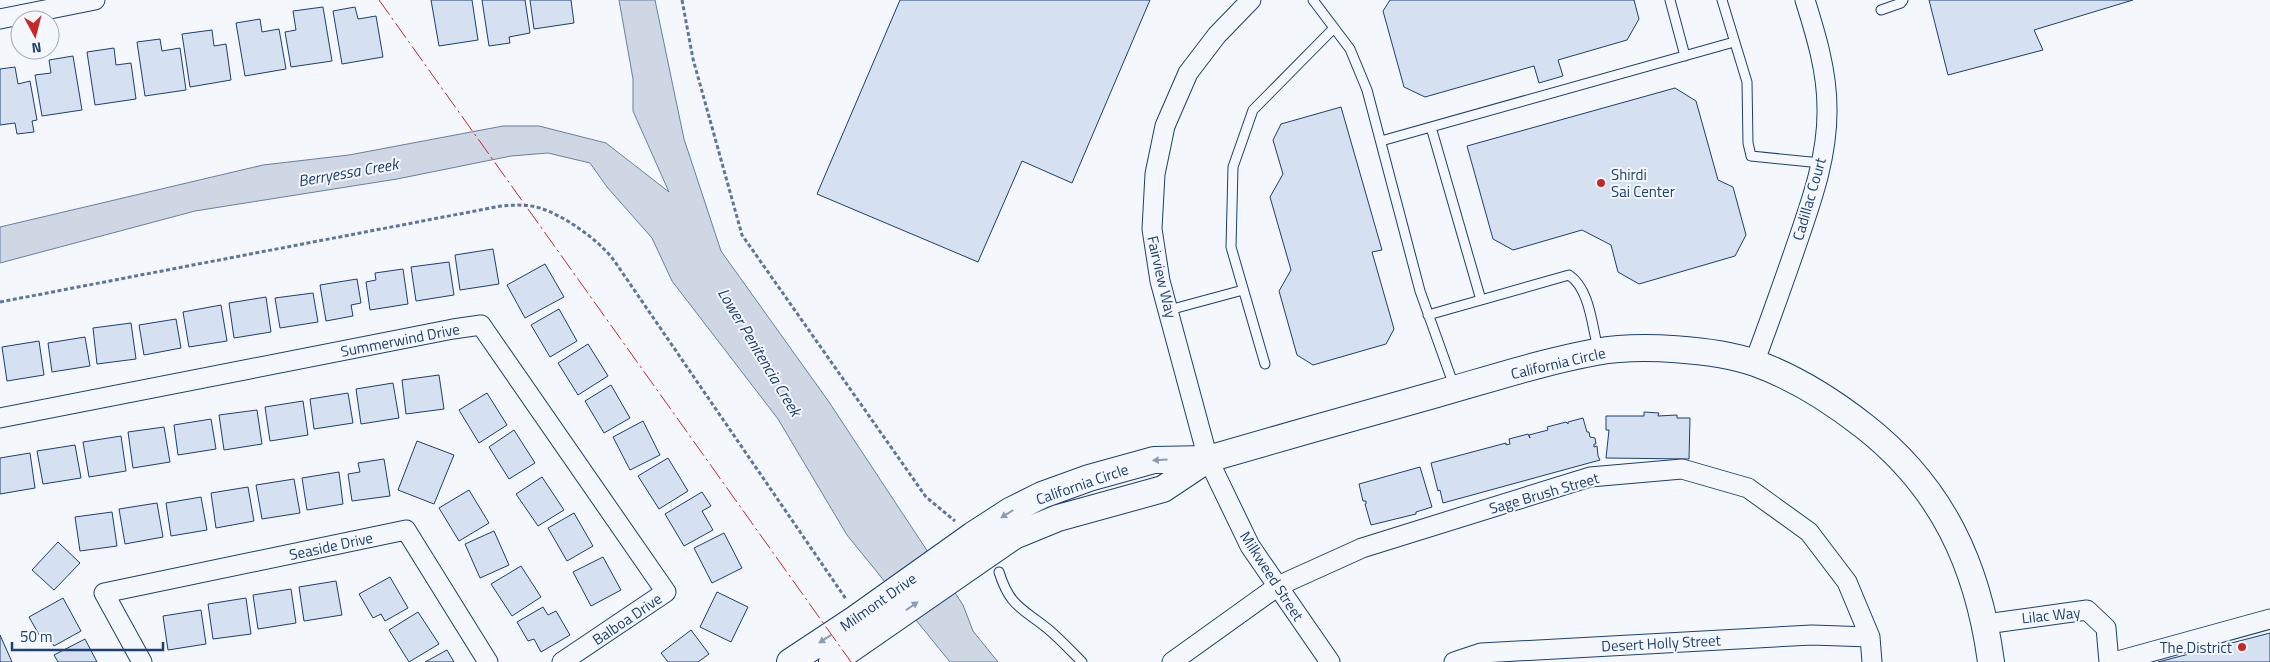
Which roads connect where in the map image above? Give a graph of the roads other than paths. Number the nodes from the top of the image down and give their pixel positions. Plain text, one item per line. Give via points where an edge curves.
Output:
1 (95, 0) edge
2 (1251, 0) edge
3 (1313, 0) edge
4 (1670, 0) edge
5 (1722, 0) edge
6 (1805, 0) edge
7 (1903, 0) edge
8 (1881, 10) dead end
9 (0, 19) edge
10 (1334, 28) junction
11 (1734, 42) junction
12 (1685, 56) junction
13 (1431, 127) junction
14 (1381, 141) junction
15 (1821, 163) junction
16 (1243, 290) junction
17 (1481, 300) junction
18 (1169, 310) junction
19 (1428, 315) junction
20 (1599, 351) junction
21 (1754, 363) junction
22 (1265, 364) dead end
23 (1455, 389) junction
24 (0, 418) edge
25 (1208, 459) junction
26 (979, 552) junction
27 (1278, 586) junction
28 (666, 592) joint
29 (2270, 619) edge
30 (1986, 624) junction
31 (866, 625) junction
32 (1870, 637) junction
33 (142, 662) edge
34 (488, 662) edge
35 (562, 662) edge
36 (790, 662) edge
37 (832, 662) edge
38 (1082, 662) edge
39 (1172, 662) edge
40 (1330, 662) edge
41 (1454, 662) edge
42 (1872, 662) edge
43 (1991, 662) edge
44 (2109, 662) edge
45 (2114, 662) edge

1 - 9 street
2 - 18 street, Fairview Way via 1216,34 1188,73 1165,126 1155,174 1152,229 1156,262
3 - 10 lane
4 - 12 lane
5 - 11 lane
6 - 15 street, Cadillac Court via 1824,72 1827,108
7 - 8 lane
10 - 14 lane via 1350,49 1367,90
10 - 16 lane via 1253,110 1233,167 1231,248
11 - 12 lane
11 - 15 lane via 1747,82 1751,156
12 - 13 lane
13 - 14 lane
13 - 17 lane
14 - 19 lane
15 - 21 street, Cadillac Court via 1814,194
16 - 18 lane
16 - 22 lane
17 - 19 lane
17 - 20 lane via 1569,275 1577,280 1583,291
18 - 25 street, Fairview Way
19 - 23 lane
20 - 21 street, California Circle via 1652,348 1703,352
20 - 23 street, California Circle
21 - 30 street, California Circle via 1840,407 1884,442 1920,479 1948,523 1972,572
23 - 25 street, California Circle
24 - 28 street, Summerwind Drive via 481,325
25 - 26 street, California Circle via 1163,489 1058,518
25 - 27 street, Milkweed Street via 1250,546
26 - 31 street, Milmont Drive
26 - 38 lane via 1014,603 1050,630
27 - 32 street, Sage Brush Street via 1362,548 1590,478 1682,469 1748,488 1809,532 1847,582
27 - 39 street, Sage Brush Street
27 - 40 street, Milkweed Street
28 - 35 street, Balboa Drive
29 - 45 street
30 - 43 street, California Circle
30 - 44 street, Lilac Way via 2087,610 2106,628
31 -> 36 street, Milmont Drive
31 - 37 street, Milmont Drive
32 - 41 street, Desert Holly Street via 1812,635 1481,653
32 - 42 street, Sage Brush Street
33 - 34 street, Seaside Drive via 104,593 406,530

